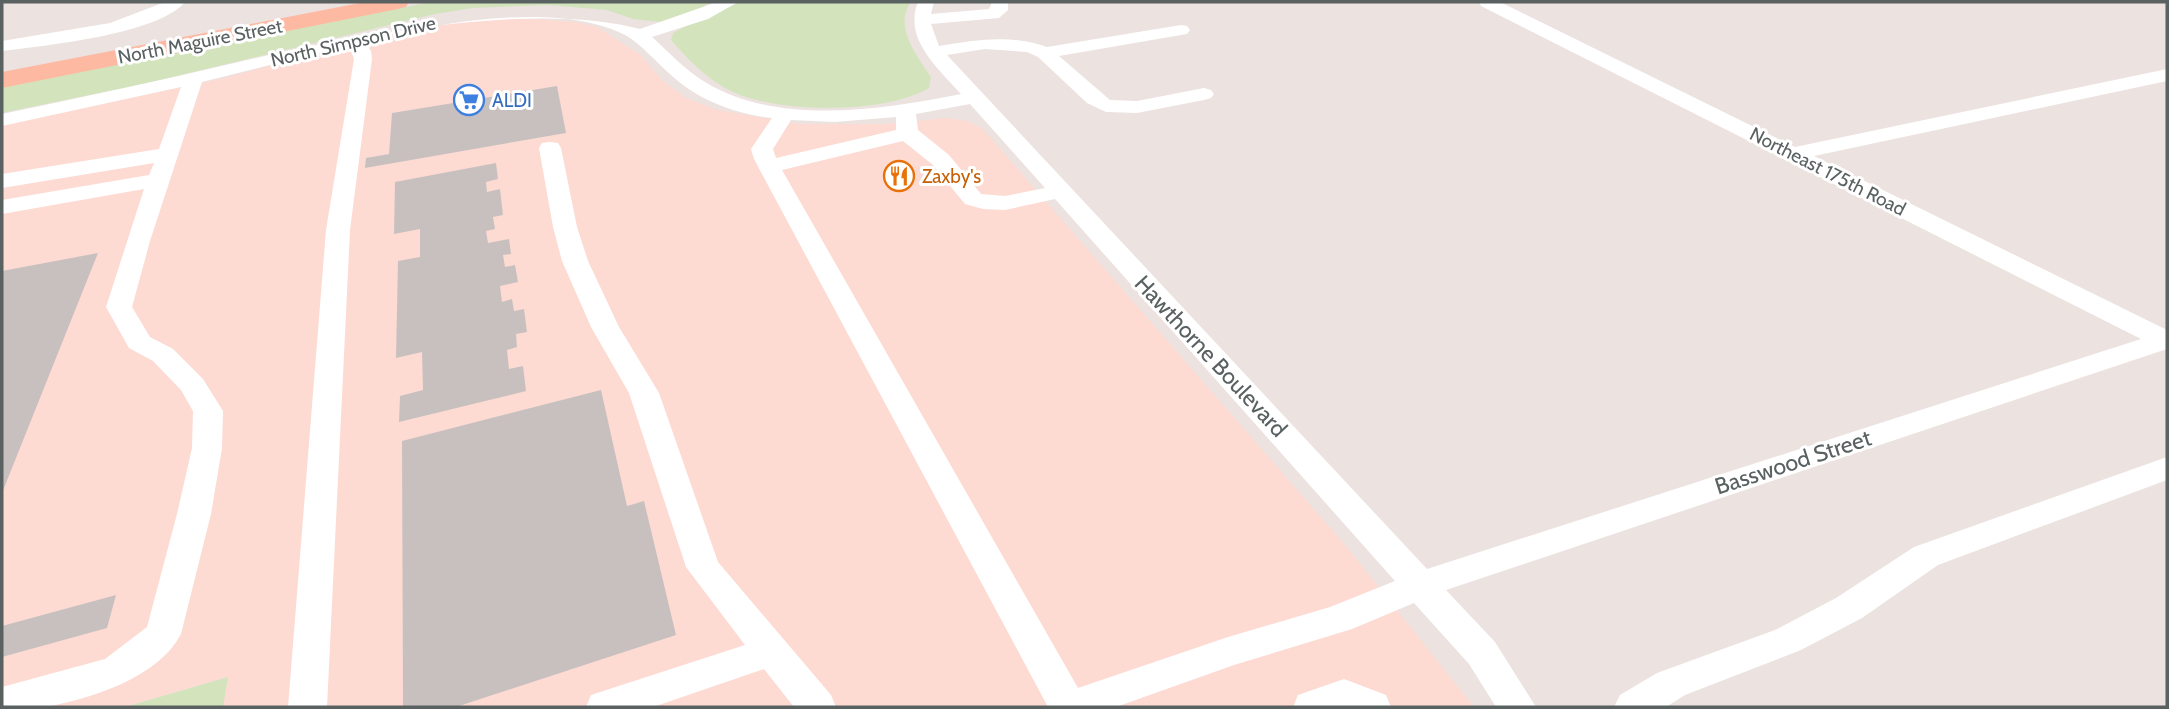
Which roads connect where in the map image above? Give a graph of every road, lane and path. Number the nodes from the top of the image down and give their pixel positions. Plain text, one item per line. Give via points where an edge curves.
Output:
1 (177, 2) edge
2 (398, 2) edge
3 (730, 2) edge
4 (1000, 2) edge
5 (1488, 2) edge
6 (923, 11) edge
7 (1181, 30) dead end
8 (638, 36) junction
9 (354, 39) junction
10 (2, 46) edge
11 (933, 51) junction
12 (1045, 53) junction
13 (2167, 75) edge
14 (193, 79) junction
15 (2, 80) edge
16 (1203, 94) dead end
17 (974, 97) junction
18 (786, 113) junction
19 (2, 120) edge
20 (907, 121) junction
21 (550, 148) dead end
22 (167, 154) junction
23 (1794, 154) junction
24 (769, 166) junction
25 (159, 180) junction
26 (2, 181) edge
27 (1060, 191) junction
28 (2, 207) edge
29 (2166, 341) edge
30 (2167, 468) edge
31 (1421, 585) junction
32 (771, 652) junction
33 (2, 703) edge
34 (308, 707) edge
35 (605, 707) edge
36 (817, 707) edge
37 (1069, 707) edge
38 (1312, 707) edge
39 (1372, 707) edge
40 (1517, 707) edge
41 (1634, 707) edge

1 - 10 street via 122,24
2 - 15 main road, North Maguire Street
3 - 8 street
4 - 6 street via 993,14
5 - 23 street, Northeast 175th Road
6 - 11 street, Hawthorne Boulevard via 922,32
7 - 12 street
8 - 9 street, North Simpson Drive via 597,19 570,14 507,12
8 - 18 street, North Simpson Drive via 704,91 723,100
9 - 14 street, North Simpson Drive
9 - 34 street via 363,60 338,230
11 - 12 street via 1005,43
11 - 17 street, Hawthorne Boulevard
12 - 16 street via 1106,106 1137,107
13 - 23 street
14 - 19 street, North Simpson Drive
14 - 22 street
17 - 20 street, North Simpson Drive
17 - 27 street, Hawthorne Boulevard
18 - 20 street, North Simpson Drive
18 - 24 street via 762,149
20 - 24 street via 888,140
20 - 27 street via 981,203 1000,204
21 - 32 street via 575,261 605,327 644,393 703,567
22 - 25 street
22 - 26 street
23 - 29 street, Northeast 175th Road
24 - 37 street
25 - 28 street
25 - 33 street via 119,307 139,342 163,355 193,385 208,411 207,447 194,514 163,634 116,671
27 - 31 street, Hawthorne Boulevard
29 - 31 street, Basswood Street
30 - 41 street via 1926,556 1849,608 1788,640 1671,684
31 - 37 street, Basswood Street via 1339,619
31 - 40 street, Hawthorne Boulevard via 1482,653
32 - 35 street
32 - 36 street
38 - 39 street via 1344,695

